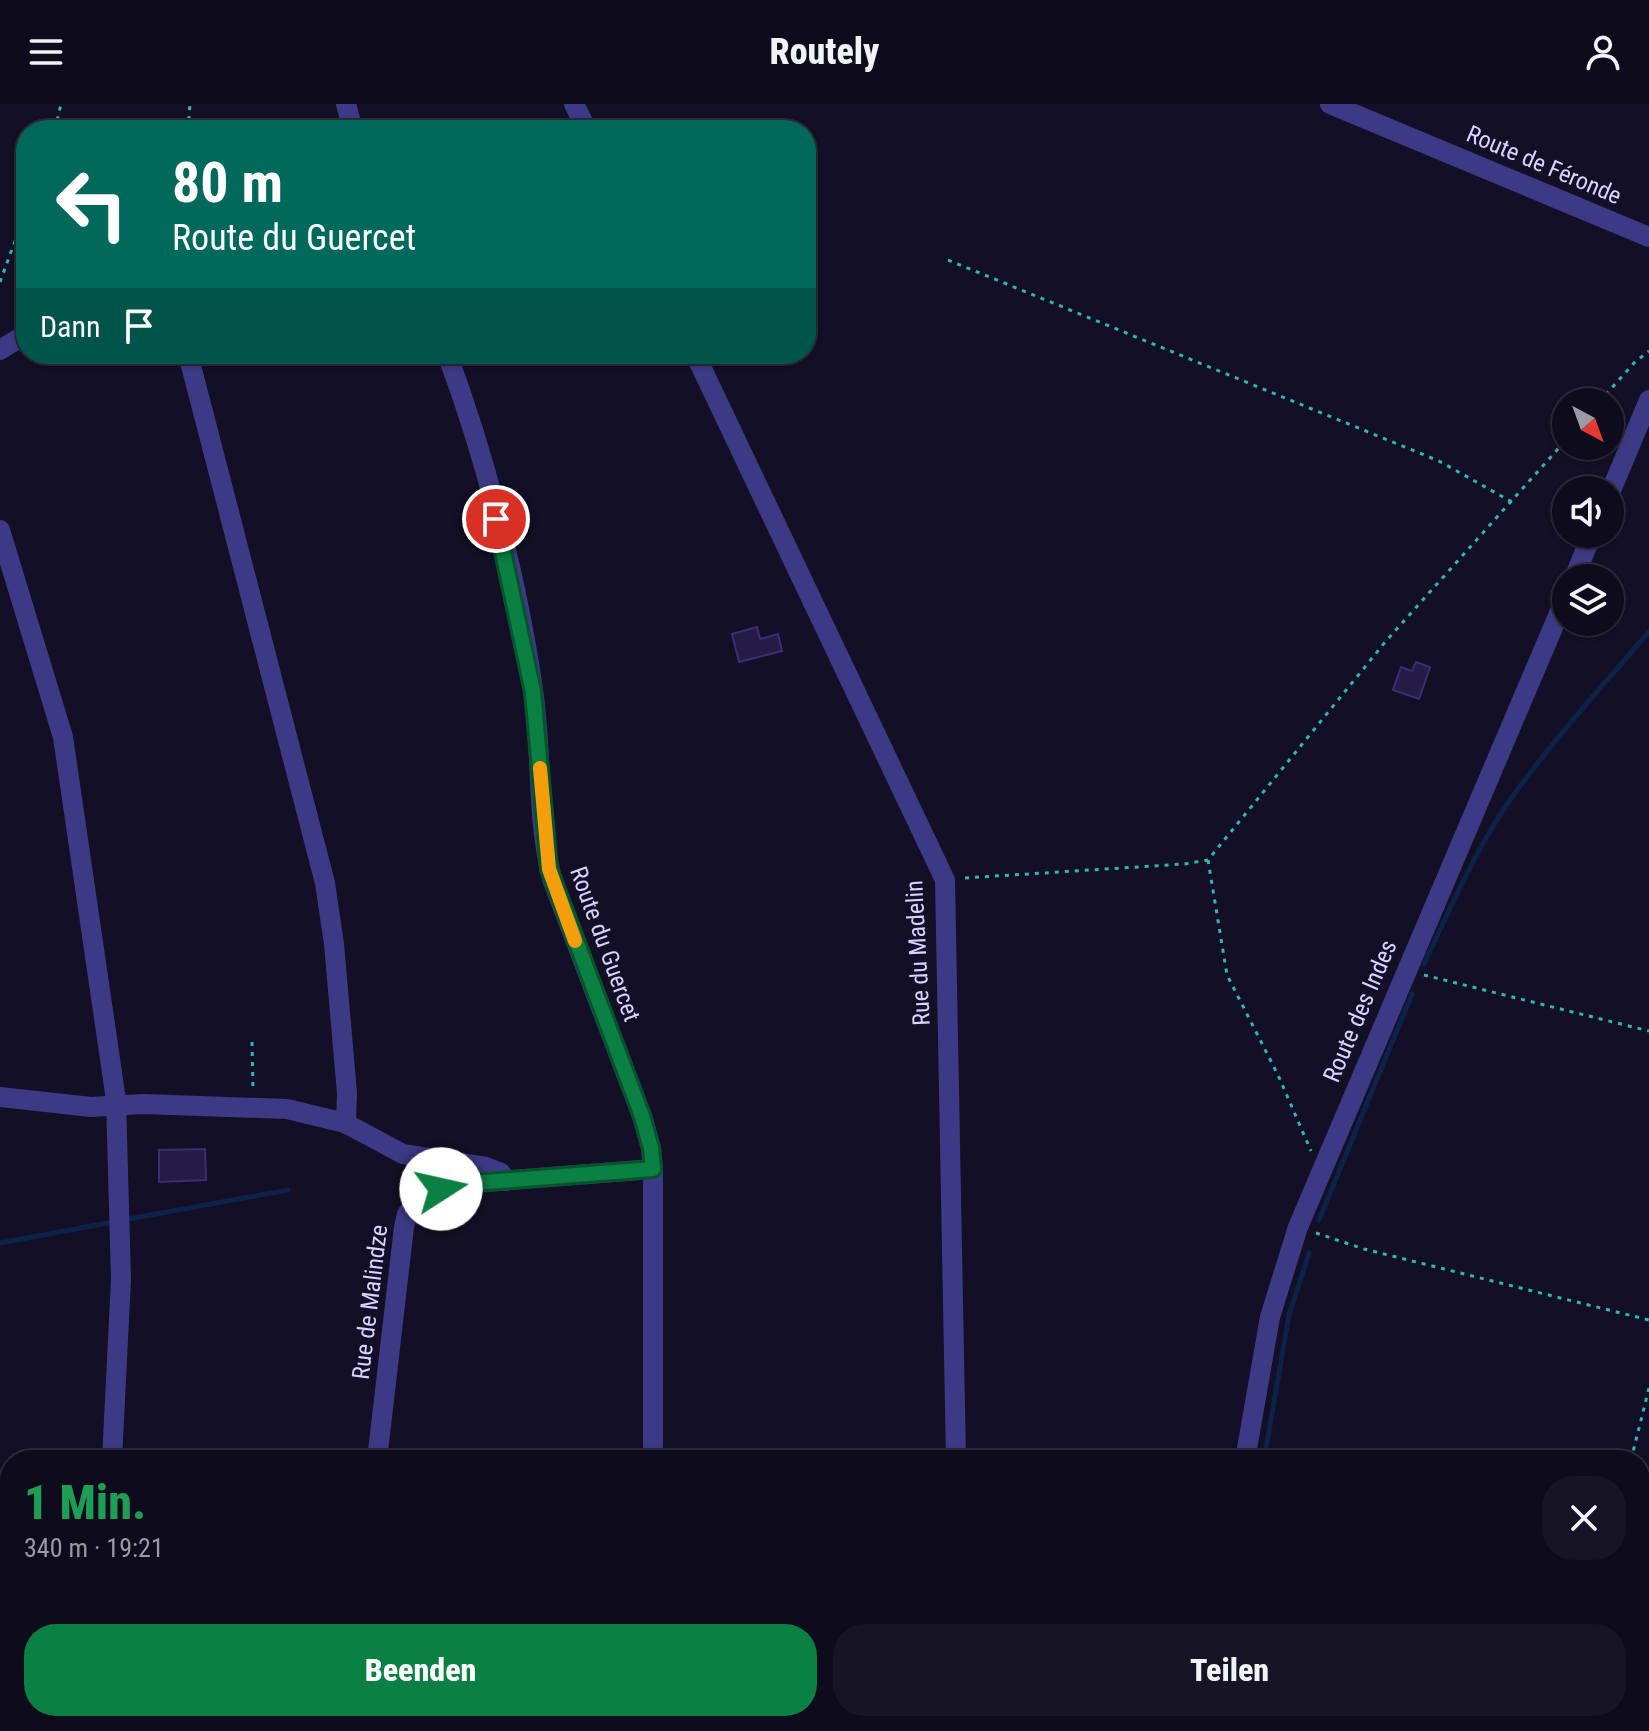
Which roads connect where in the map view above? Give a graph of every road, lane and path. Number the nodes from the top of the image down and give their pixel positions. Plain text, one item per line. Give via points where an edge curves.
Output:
1 (1330, 104) edge
2 (1649, 237) edge
3 (16, 238) edge
4 (948, 260) dead end
5 (0, 282) edge
6 (1649, 351) edge
7 (191, 364) edge
8 (450, 364) edge
9 (700, 364) edge
10 (1612, 388) edge
11 (1649, 400) edge
12 (1552, 456) edge
13 (1617, 476) edge
14 (1512, 502) junction
15 (0, 530) edge
16 (1552, 630) edge
17 (1208, 860) junction
18 (945, 880) junction
19 (1405, 971) junction
20 (1649, 1031) edge
21 (252, 1042) dead end
22 (0, 1097) edge
23 (116, 1105) junction
24 (254, 1108) junction
25 (346, 1124) junction
26 (1324, 1163) junction
27 (653, 1169) junction
28 (506, 1181) junction
29 (1298, 1227) junction
30 (1649, 1320) edge
31 (1649, 1388) edge
32 (113, 1450) edge
33 (378, 1450) edge
34 (653, 1450) edge
35 (956, 1450) edge
36 (1247, 1450) edge
37 (1634, 1450) edge

1 - 2 street, Route de Féronde
3 - 5 path
4 - 14 path via 1439,461
6 - 10 path
7 - 25 street via 325,883
8 - 27 street, Route du Guercet via 471,424 524,642 552,879 642,1116
9 - 18 street, Rue du Madelin
11 - 13 street
12 - 14 path
14 - 17 path via 1386,641
15 - 23 street via 63,737
16 - 19 street, Route des Indes
17 - 18 path
17 - 26 path via 1227,975 1308,1146
18 - 35 street, Rue du Madelin
19 - 20 path
19 - 26 street, Route des Indes
21 - 24 path
22 - 23 street
23 - 24 street
23 - 32 street via 120,1308
24 - 25 street via 287,1109
25 - 28 street via 403,1154 486,1167
26 - 29 street, Route des Indes
27 - 28 street, Rue de Malindze
27 - 34 street, Route du Guercet
28 - 33 street, Rue de Malindze via 431,1193 407,1214
29 - 30 path via 1364,1249
29 - 36 street, Route des Indes via 1270,1317
31 - 37 path

